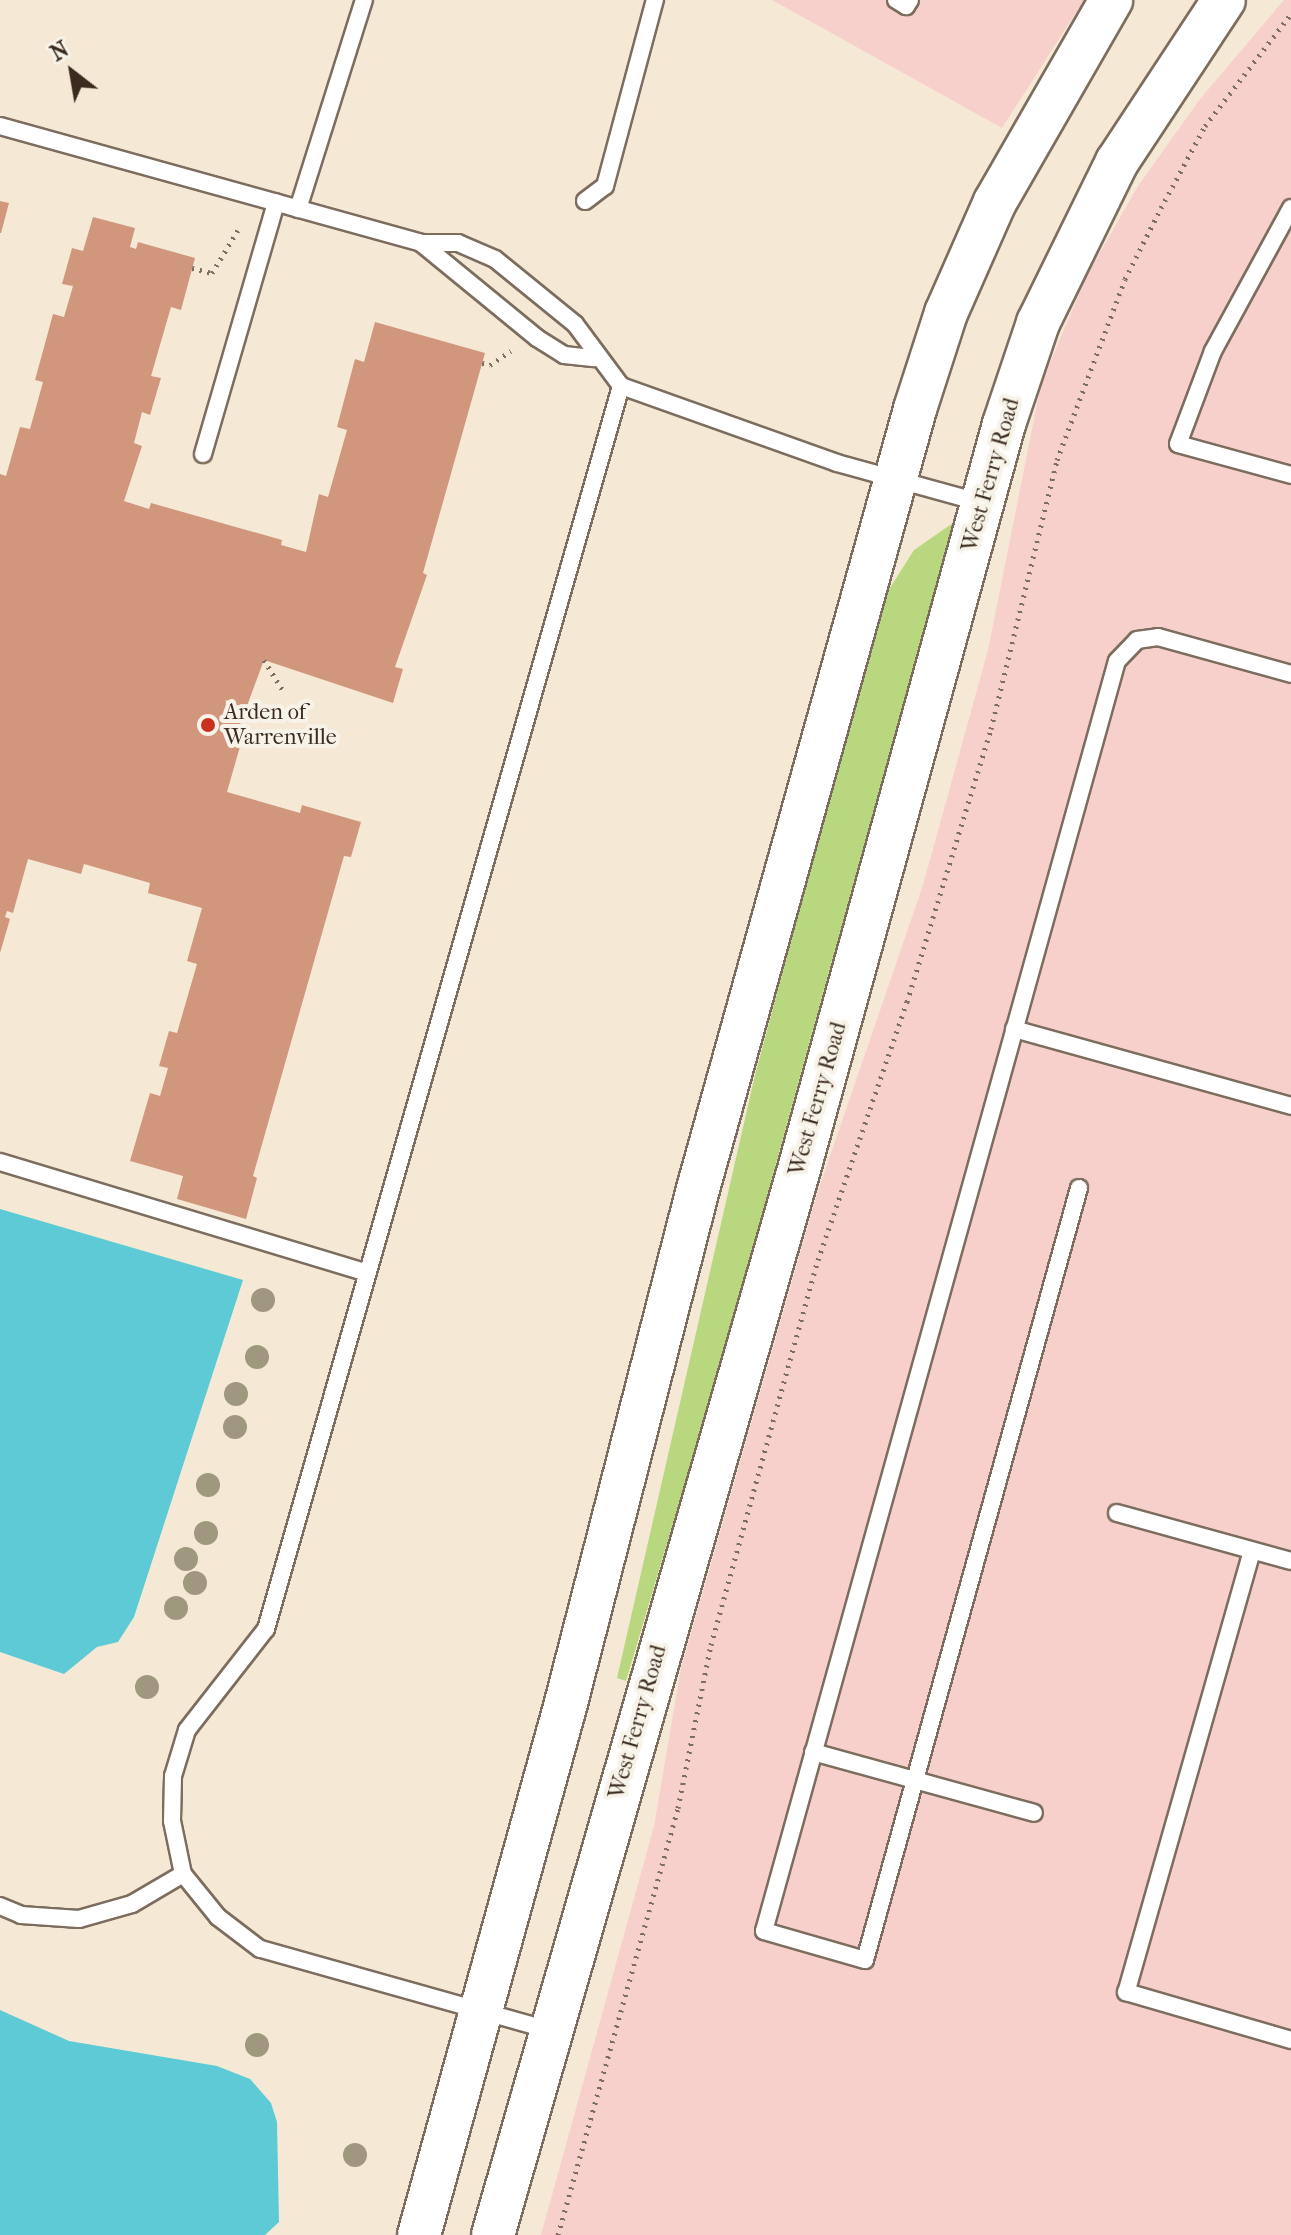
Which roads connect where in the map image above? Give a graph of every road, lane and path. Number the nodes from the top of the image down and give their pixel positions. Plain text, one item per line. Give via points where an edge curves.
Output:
1 (364, 0) edge
2 (655, 0) edge
3 (896, 0) edge
4 (910, 0) edge
5 (1111, 0) edge
6 (1224, 0) edge
7 (1291, 14) edge
8 (0, 126) edge
9 (585, 201) dead end
10 (276, 202) junction
11 (1291, 208) edge
12 (298, 209) junction
13 (243, 222) dead end
14 (421, 243) junction
15 (192, 268) dead end
16 (512, 350) dead end
17 (595, 358) junction
18 (482, 363) dead end
19 (621, 386) junction
20 (203, 454) dead end
21 (1291, 475) edge
22 (897, 478) junction
23 (984, 503) junction
24 (264, 660) dead end
25 (1291, 674) edge
26 (284, 692) dead end
27 (1014, 1029) junction
28 (1291, 1106) edge
29 (0, 1162) edge
30 (1079, 1188) dead end
31 (367, 1273) junction
32 (1117, 1513) dead end
33 (1252, 1551) junction
34 (1291, 1561) edge
35 (813, 1752) junction
36 (915, 1780) junction
37 (1034, 1813) dead end
38 (183, 1874) junction
39 (0, 1906) edge
40 (480, 2012) junction
41 (549, 2030) junction
42 (1291, 2040) edge
43 (419, 2235) edge
44 (493, 2235) edge
45 (558, 2235) edge

1 - 12 lane
2 - 9 lane via 605,186
3 - 4 lane via 906,6
5 - 22 main road via 995,202 946,313
6 - 23 main road, West Ferry Road via 1117,162 1063,267 1038,323
7 - 45 path via 1205,126 1154,222 1107,323 1057,460 991,729 907,1002 818,1260 711,1645 678,1808
8 - 10 lane
10 - 12 lane
10 - 20 lane
11 - 21 lane via 1213,351 1178,444
12 - 14 lane
13 - 15 path via 212,273
14 - 17 lane via 537,338 564,355
14 - 17 lane via 458,243 495,259 575,324
16 - 18 path via 490,365
17 - 19 lane
19 - 22 lane via 837,463
19 - 31 lane
22 - 23 lane
22 - 40 main road via 698,1189
23 - 41 main road, West Ferry Road
24 - 26 path
25 - 27 lane via 1158,637 1137,640 1123,652
27 - 28 lane
27 - 35 lane
29 - 31 lane
30 - 36 lane
31 - 38 lane via 266,1629 187,1730 173,1776 172,1821
32 - 33 lane
33 - 34 lane
33 - 42 lane via 1126,1992
35 - 36 lane
35 - 36 lane via 764,1931 865,1960
36 - 37 lane
38 - 39 lane via 132,1904 79,1919 21,1915
38 - 40 lane via 218,1917 260,1949
40 - 41 lane
40 - 43 main road
41 - 44 main road, West Ferry Road

